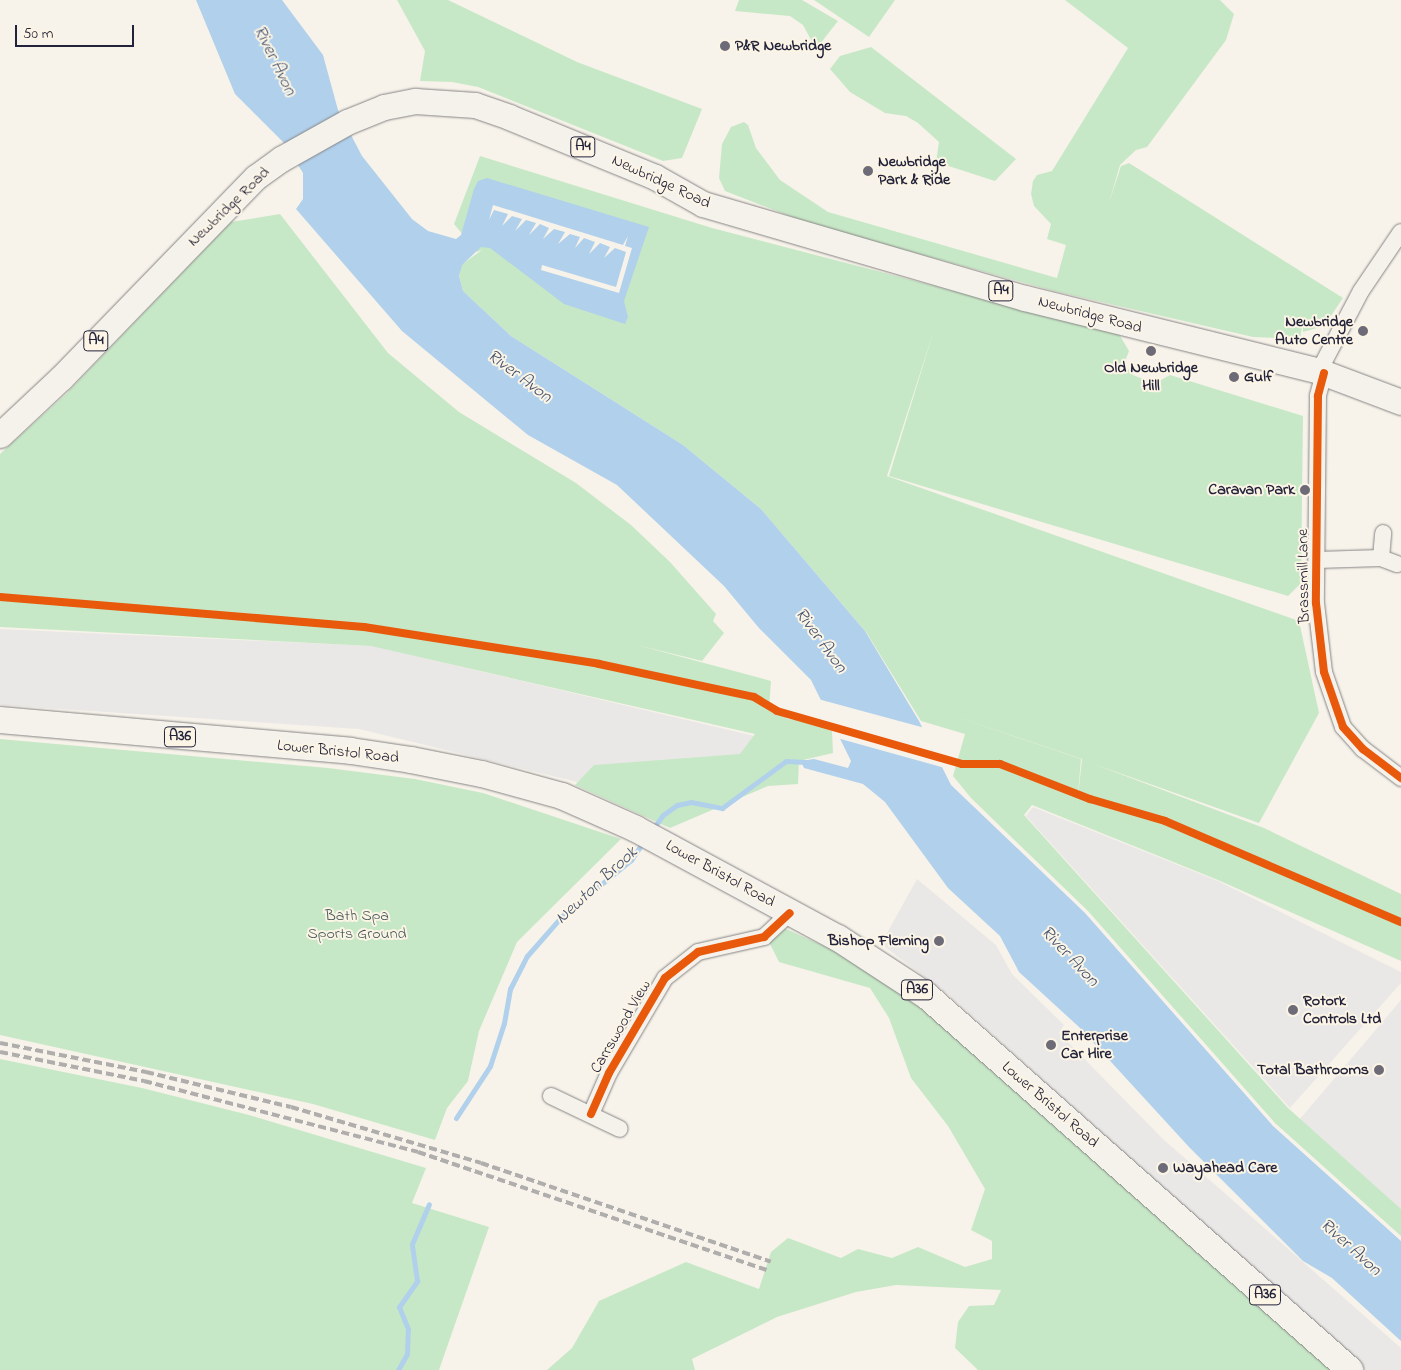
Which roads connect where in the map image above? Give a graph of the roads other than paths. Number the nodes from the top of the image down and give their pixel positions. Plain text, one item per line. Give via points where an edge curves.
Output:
1 (1401, 232) edge
2 (1322, 372) junction
3 (1401, 402) edge
4 (0, 435) edge
5 (1383, 533) dead end
6 (1381, 558) junction
7 (1317, 560) junction
8 (1397, 564) dead end
9 (0, 720) edge
10 (1401, 778) edge
11 (790, 912) junction
12 (551, 1096) dead end
13 (590, 1114) junction
14 (620, 1129) dead end
15 (1350, 1370) edge

1 - 2 street via 1361,291
2 - 3 main road, Newbridge Road / A4
2 - 4 main road, Newbridge Road / A4 via 1024,298 703,204 655,177 475,105 415,101 384,107 347,122 281,158 256,177 61,378
2 - 7 street, Brassmill Lane via 1318,396
5 - 6 street
6 - 7 street
6 - 8 street
7 - 10 street, Brassmill Lane via 1320,649 1336,714 1354,741
9 - 11 highway, Lower Bristol Road / A36 via 351,751 482,774 562,796 636,829
11 - 13 street, Carrswood View via 764,937 698,952 665,978 609,1073
11 - 15 highway, Lower Bristol Road / A36 via 838,938 927,996
12 - 13 street
13 - 14 street

